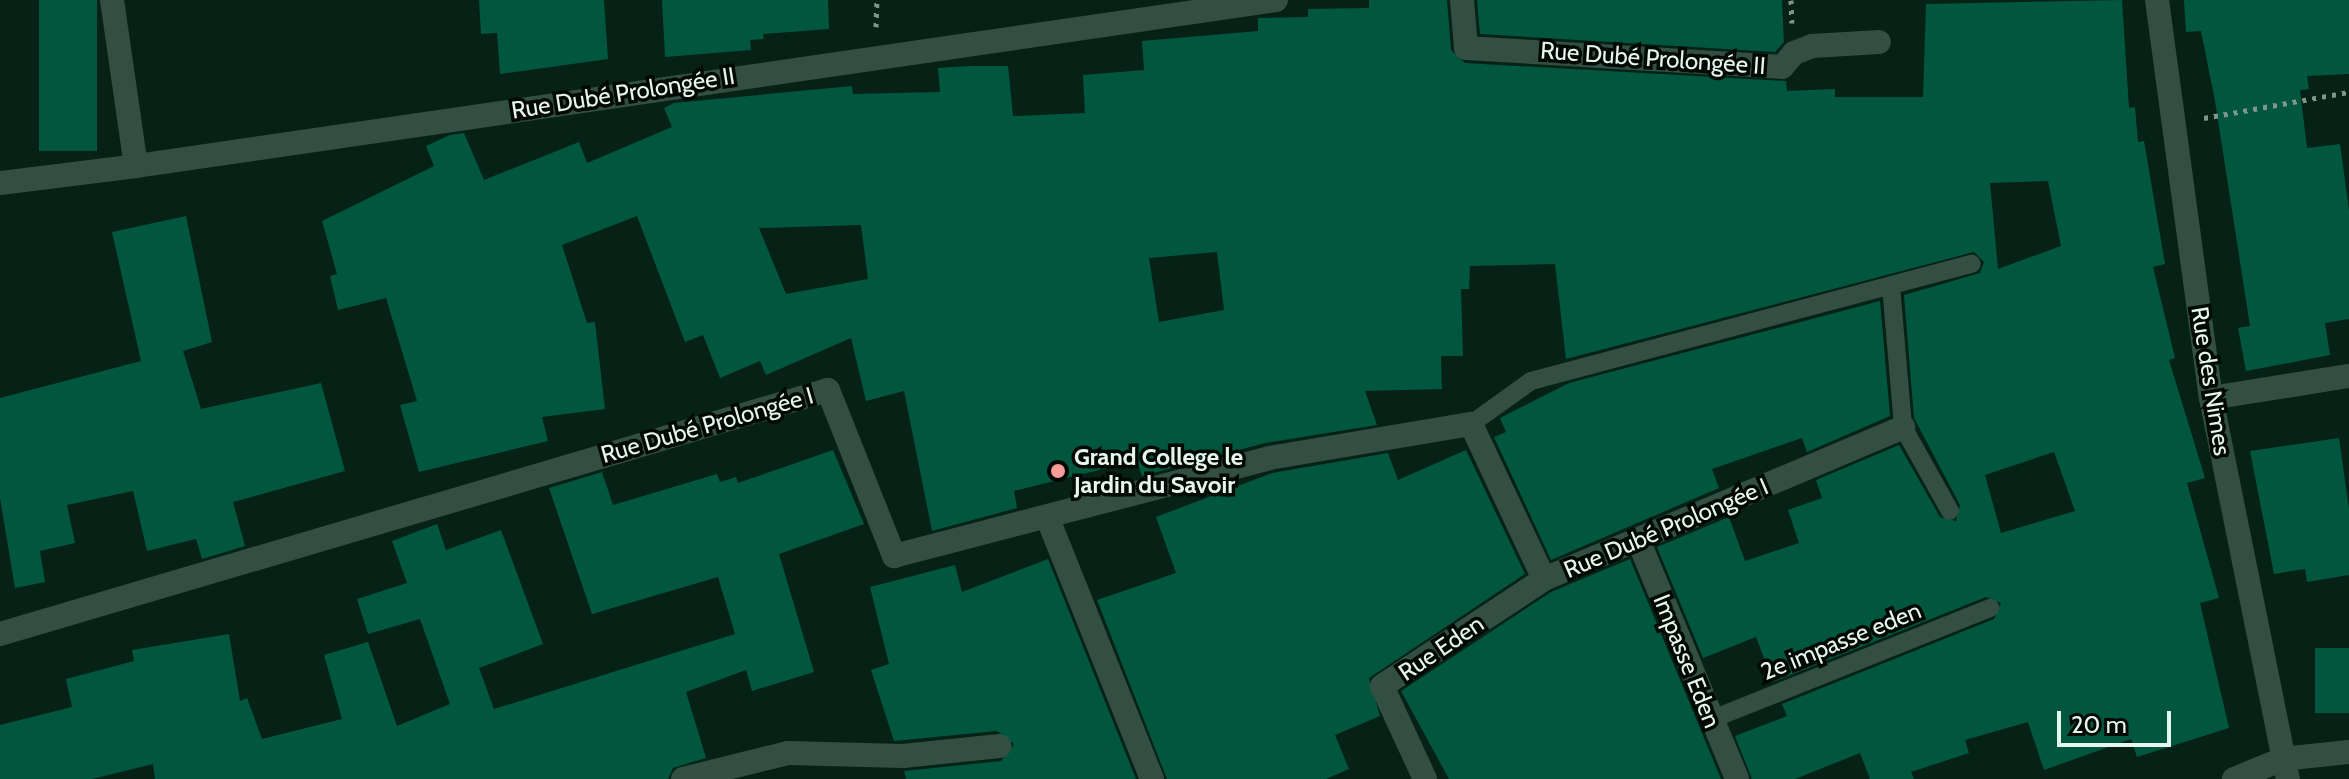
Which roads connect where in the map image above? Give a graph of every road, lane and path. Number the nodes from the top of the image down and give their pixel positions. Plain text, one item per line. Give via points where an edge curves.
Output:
1 (112, 0) edge
2 (1276, 0) edge
3 (1462, 0) edge
4 (2157, 0) edge
5 (1879, 42) dead end
6 (2349, 92) edge
7 (2174, 123) junction
8 (136, 166) junction
9 (0, 183) edge
10 (1972, 264) dead end
11 (1891, 286) junction
12 (2349, 376) edge
13 (2211, 398) junction
14 (1471, 424) junction
15 (1903, 427) junction
16 (1950, 511) dead end
17 (1048, 519) junction
18 (1639, 542) junction
19 (1544, 579) junction
20 (1990, 608) dead end
21 (0, 634) edge
22 (1710, 720) junction
23 (999, 746) dead end
24 (2349, 752) edge
25 (2286, 769) edge
26 (683, 779) edge
27 (1152, 779) edge
28 (1425, 779) edge
29 (1737, 779) edge
30 (2234, 779) edge

1 - 8 street
2 - 8 street, Rue Dubé Prolongée II
3 - 5 street, Rue Dubé Prolongée II via 1466,48 1782,67 1812,46
4 - 7 street, Rue des Nimes
6 - 7 path
7 - 13 street, Rue des Nimes
8 - 9 street, Rue Dubé Prolongée II
10 - 11 lane
11 - 14 lane via 1531,381
11 - 15 lane
12 - 13 street
13 - 25 street, Rue des Nimes
14 - 17 street, Rue Dubé Prolongée I via 1269,458
14 - 19 street, Rue Dubé Prolongée I
15 - 16 lane
15 - 18 street, Rue Dubé Prolongée I
17 - 21 street, Rue Dubé Prolongée I via 894,556 828,390
17 - 27 street
18 - 19 street, Rue Dubé Prolongée I
18 - 22 street, Impasse Eden
19 - 28 street, Rue Eden via 1382,686
20 - 22 lane, 2e impasse eden
22 - 29 street, Impasse Eden
23 - 26 street via 903,756 788,753
24 - 25 street
25 - 30 street

